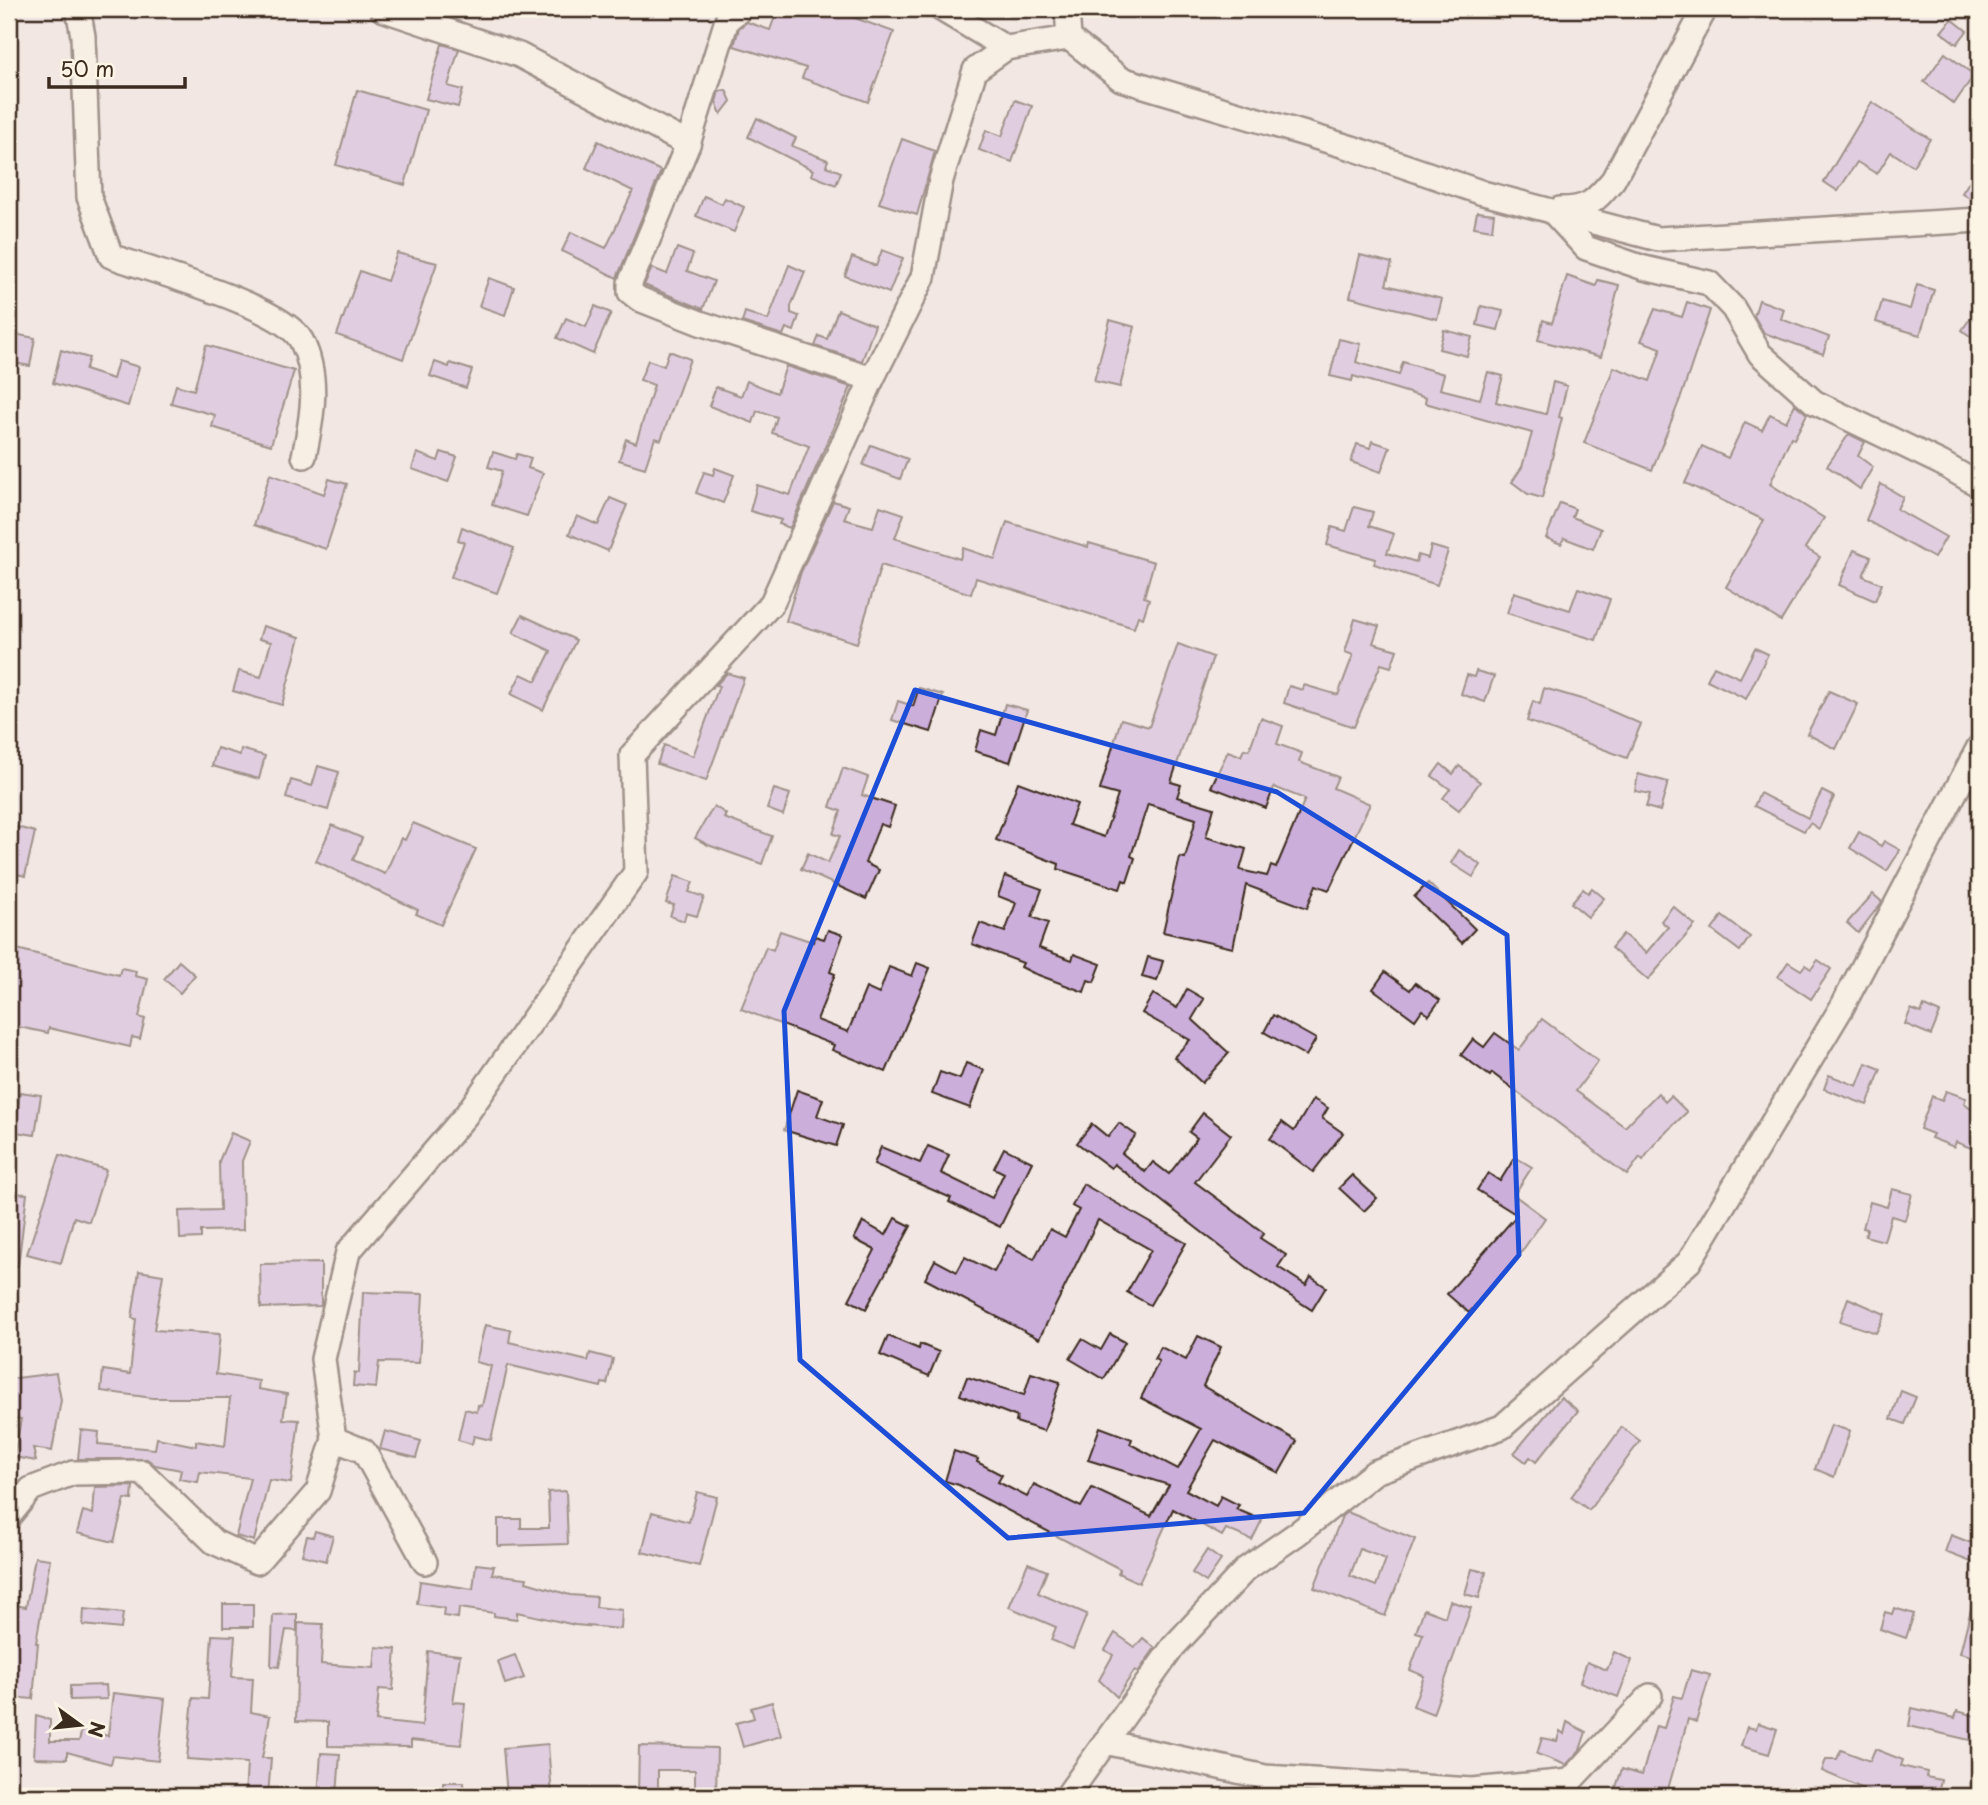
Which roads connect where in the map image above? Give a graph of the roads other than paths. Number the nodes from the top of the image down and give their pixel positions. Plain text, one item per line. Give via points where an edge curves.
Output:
1 (78, 9) edge
2 (382, 9) edge
3 (741, 9) edge
4 (941, 9) edge
5 (1067, 9) edge
6 (1705, 9) edge
7 (1069, 38) junction
8 (1006, 48) junction
9 (688, 144) junction
10 (1547, 211) junction
11 (1979, 220) edge
12 (872, 379) junction
13 (304, 456) dead end
14 (1979, 485) edge
15 (1979, 747) edge
16 (334, 1439) junction
17 (9, 1516) edge
18 (425, 1562) dead end
19 (1650, 1696) dead end
20 (1105, 1742) junction
21 (1571, 1789) edge
22 (1067, 1796) edge

1 - 13 street via 89,197 111,257 267,312 300,338 312,370 312,421
2 - 9 street via 519,55
3 - 9 street via 727,20
4 - 8 street
5 - 7 street
6 - 10 street via 1613,180 1582,209
7 - 8 street
7 - 10 street via 1121,79
8 - 12 street via 975,70 941,180 923,277
9 - 12 street via 630,292 700,323
10 - 11 street via 1658,239
10 - 14 street via 1586,248 1709,284 1732,308 1760,354 1814,402
12 - 16 street via 772,603 632,755 636,872 466,1115 348,1252 323,1360
15 - 20 street via 1842,1007 1689,1262 1502,1427 1376,1472 1246,1569 1173,1647
16 - 17 street via 318,1491 257,1562 214,1542 142,1472 73,1473 31,1489
16 - 18 street via 364,1451
19 - 21 street
20 - 21 street via 1265,1777 1472,1790
20 - 22 street

